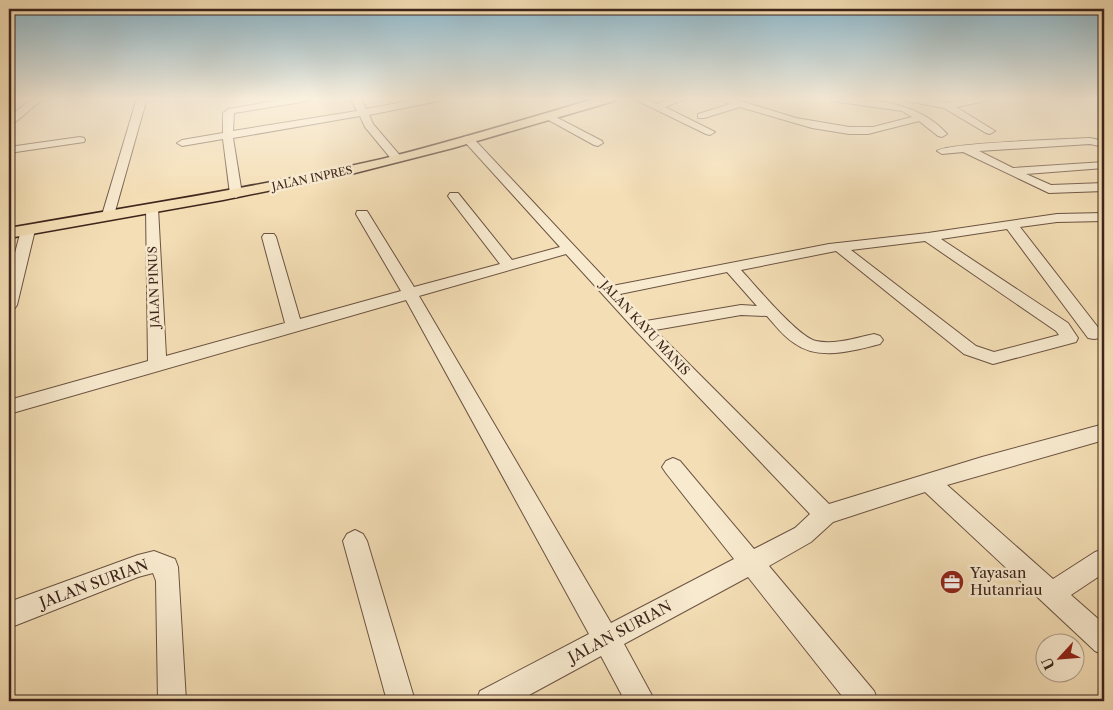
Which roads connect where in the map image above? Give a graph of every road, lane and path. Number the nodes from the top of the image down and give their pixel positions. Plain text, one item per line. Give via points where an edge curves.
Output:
1 (132, 131) edge
2 (228, 131) edge
3 (256, 131) edge
4 (374, 131) edge
5 (495, 131) edge
6 (575, 131) edge
7 (938, 131) edge
8 (942, 134) dead end
9 (228, 136) junction
10 (468, 139) junction
11 (80, 140) dead end
12 (1102, 142) edge
13 (182, 143) dead end
14 (598, 144) dead end
15 (964, 149) junction
16 (9, 150) edge
17 (942, 151) dead end
18 (397, 159) junction
19 (1104, 165) edge
20 (1073, 167) junction
21 (1011, 171) junction
22 (1104, 185) edge
23 (236, 194) junction
24 (454, 196) dead end
25 (152, 208) junction
26 (362, 214) dead end
27 (108, 215) junction
28 (1104, 218) edge
29 (1010, 224) junction
30 (28, 230) junction
31 (9, 233) edge
32 (269, 237) dead end
33 (928, 237) junction
34 (839, 247) junction
35 (571, 248) junction
36 (509, 266) junction
37 (730, 267) junction
38 (609, 291) junction
39 (410, 294) junction
40 (9, 305) edge
41 (772, 311) junction
42 (294, 327) junction
43 (642, 327) junction
44 (1094, 334) dead end
45 (874, 340) dead end
46 (157, 365) junction
47 (9, 407) edge
48 (1104, 432) edge
49 (673, 467) dead end
50 (930, 482) junction
51 (825, 515) junction
52 (355, 541) dead end
53 (1104, 560) edge
54 (750, 563) junction
55 (1052, 593) junction
56 (9, 615) edge
57 (606, 639) junction
58 (1104, 642) edge
59 (172, 701) edge
60 (401, 701) edge
61 (490, 701) edge
62 (641, 701) edge
63 (864, 701) edge

1 - 27 street
2 - 9 street
3 - 9 street
4 - 18 street
5 - 10 main road, JALAN INPRES
6 - 14 street
7 - 8 street
9 - 13 street
9 - 23 street
10 - 18 main road, JALAN INPRES
10 - 35 street, JALAN KAYU MANIS
11 - 16 street
12 - 15 street
15 - 17 street
15 - 21 street
18 - 23 main road, JALAN INPRES
19 - 20 street
20 - 21 street
20 - 22 street
21 - 22 street via 1053,190
23 - 25 main road, JALAN INPRES
24 - 36 street
25 - 27 main road, JALAN INPRES
25 - 46 street, JALAN PINUS
26 - 39 street
27 - 30 main road, JALAN INPRES
28 - 29 street via 1057,218
29 - 33 street
29 - 44 street
30 - 31 main road, JALAN INPRES
30 - 40 street
32 - 42 street
33 - 34 street
33 - 34 street via 1062,327 1070,338 993,358 970,350
34 - 37 street
35 - 36 street
35 - 38 street, JALAN KAYU MANIS
36 - 39 street
37 - 38 street
37 - 41 street
38 - 43 street, JALAN KAYU MANIS
39 - 42 street
39 - 57 street
41 - 43 street via 741,310
41 - 45 street via 799,339 812,346
42 - 46 street
43 - 51 street, JALAN KAYU MANIS
46 - 47 street
48 - 50 street
49 - 54 street
50 - 51 street
50 - 55 street
51 - 54 street, JALAN SURIAN via 803,535
52 - 60 street
53 - 55 street
54 - 57 street, JALAN SURIAN
54 - 63 street
55 - 58 street
56 - 59 street, JALAN SURIAN via 138,566 154,562 166,567
57 - 61 street, JALAN SURIAN
57 - 62 street

